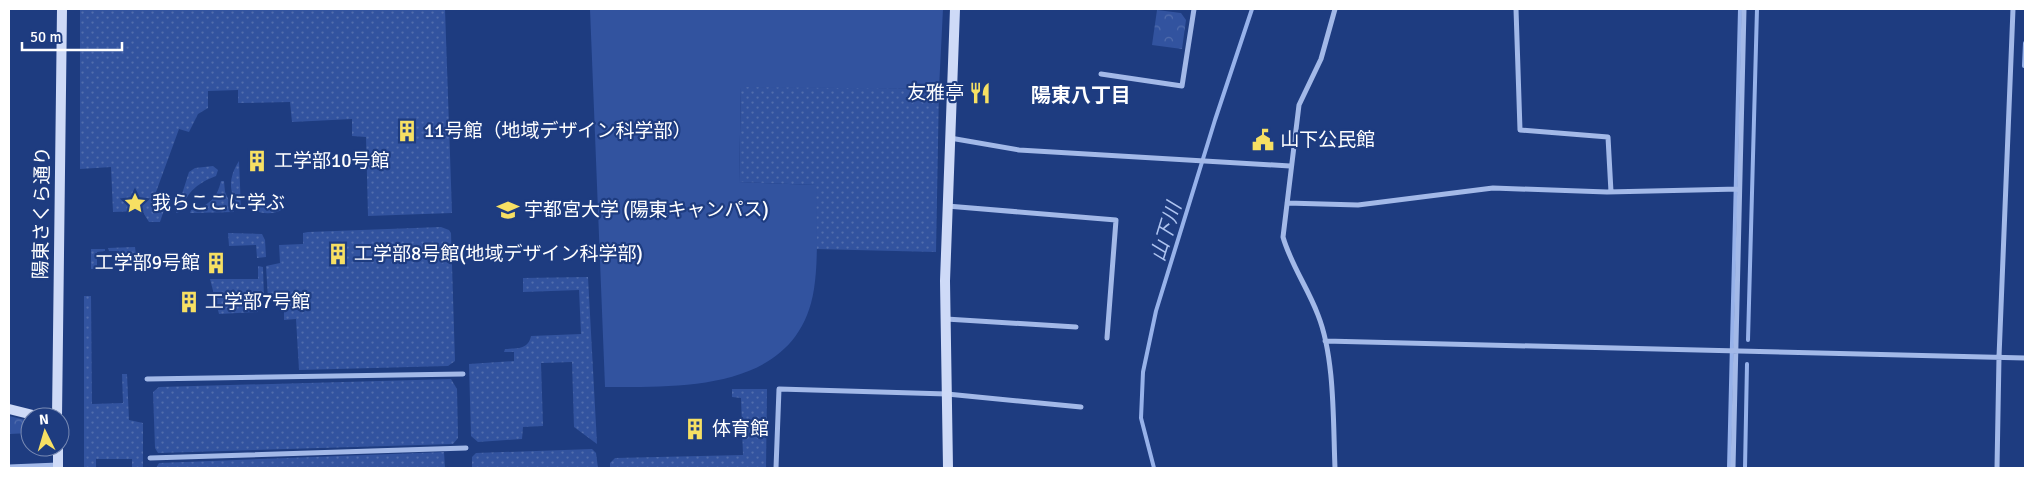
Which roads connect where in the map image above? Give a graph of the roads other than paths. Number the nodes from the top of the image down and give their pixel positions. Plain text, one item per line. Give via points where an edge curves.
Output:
1 (62, 9) edge
2 (955, 9) edge
3 (1192, 9) edge
4 (1335, 9) edge
5 (1516, 9) edge
6 (1744, 9) edge
7 (2013, 9) edge
8 (1101, 74) dead end
9 (950, 138) junction
10 (1290, 166) junction
11 (1739, 189) junction
12 (1611, 192) junction
13 (1287, 203) junction
14 (947, 206) junction
15 (946, 319) junction
16 (1076, 327) dead end
17 (1107, 338) dead end
18 (1325, 341) junction
19 (1736, 351) junction
20 (1999, 357) junction
21 (2025, 358) edge
22 (464, 374) dead end
23 (147, 379) dead end
24 (947, 394) junction
25 (57, 407) edge
26 (1081, 407) dead end
27 (466, 448) dead end
28 (150, 458) dead end
29 (9, 467) edge
30 (58, 467) edge
31 (776, 468) edge
32 (948, 468) edge
33 (1335, 468) edge
34 (1733, 468) edge
35 (1996, 468) edge

1 - 25 street, 陽東さくら通り
2 - 9 street
3 - 8 street via 1182,86
4 - 10 street via 1321,58 1298,105
5 - 12 street via 1520,130 1608,137
6 - 11 street
7 - 20 street
9 - 10 street via 1019,150
9 - 14 street
10 - 13 street
11 - 12 street
11 - 19 street
12 - 13 street via 1493,188 1358,205
13 - 18 street via 1283,238 1318,315
14 - 15 street
14 - 17 street via 1116,220
15 - 16 street
15 - 24 street
18 - 19 street
18 - 33 street
19 - 20 street
19 - 34 street
20 - 21 street
20 - 35 street
22 - 23 street
24 - 26 street
24 - 31 street via 778,389
24 - 32 street
27 - 28 street
29 - 30 street

